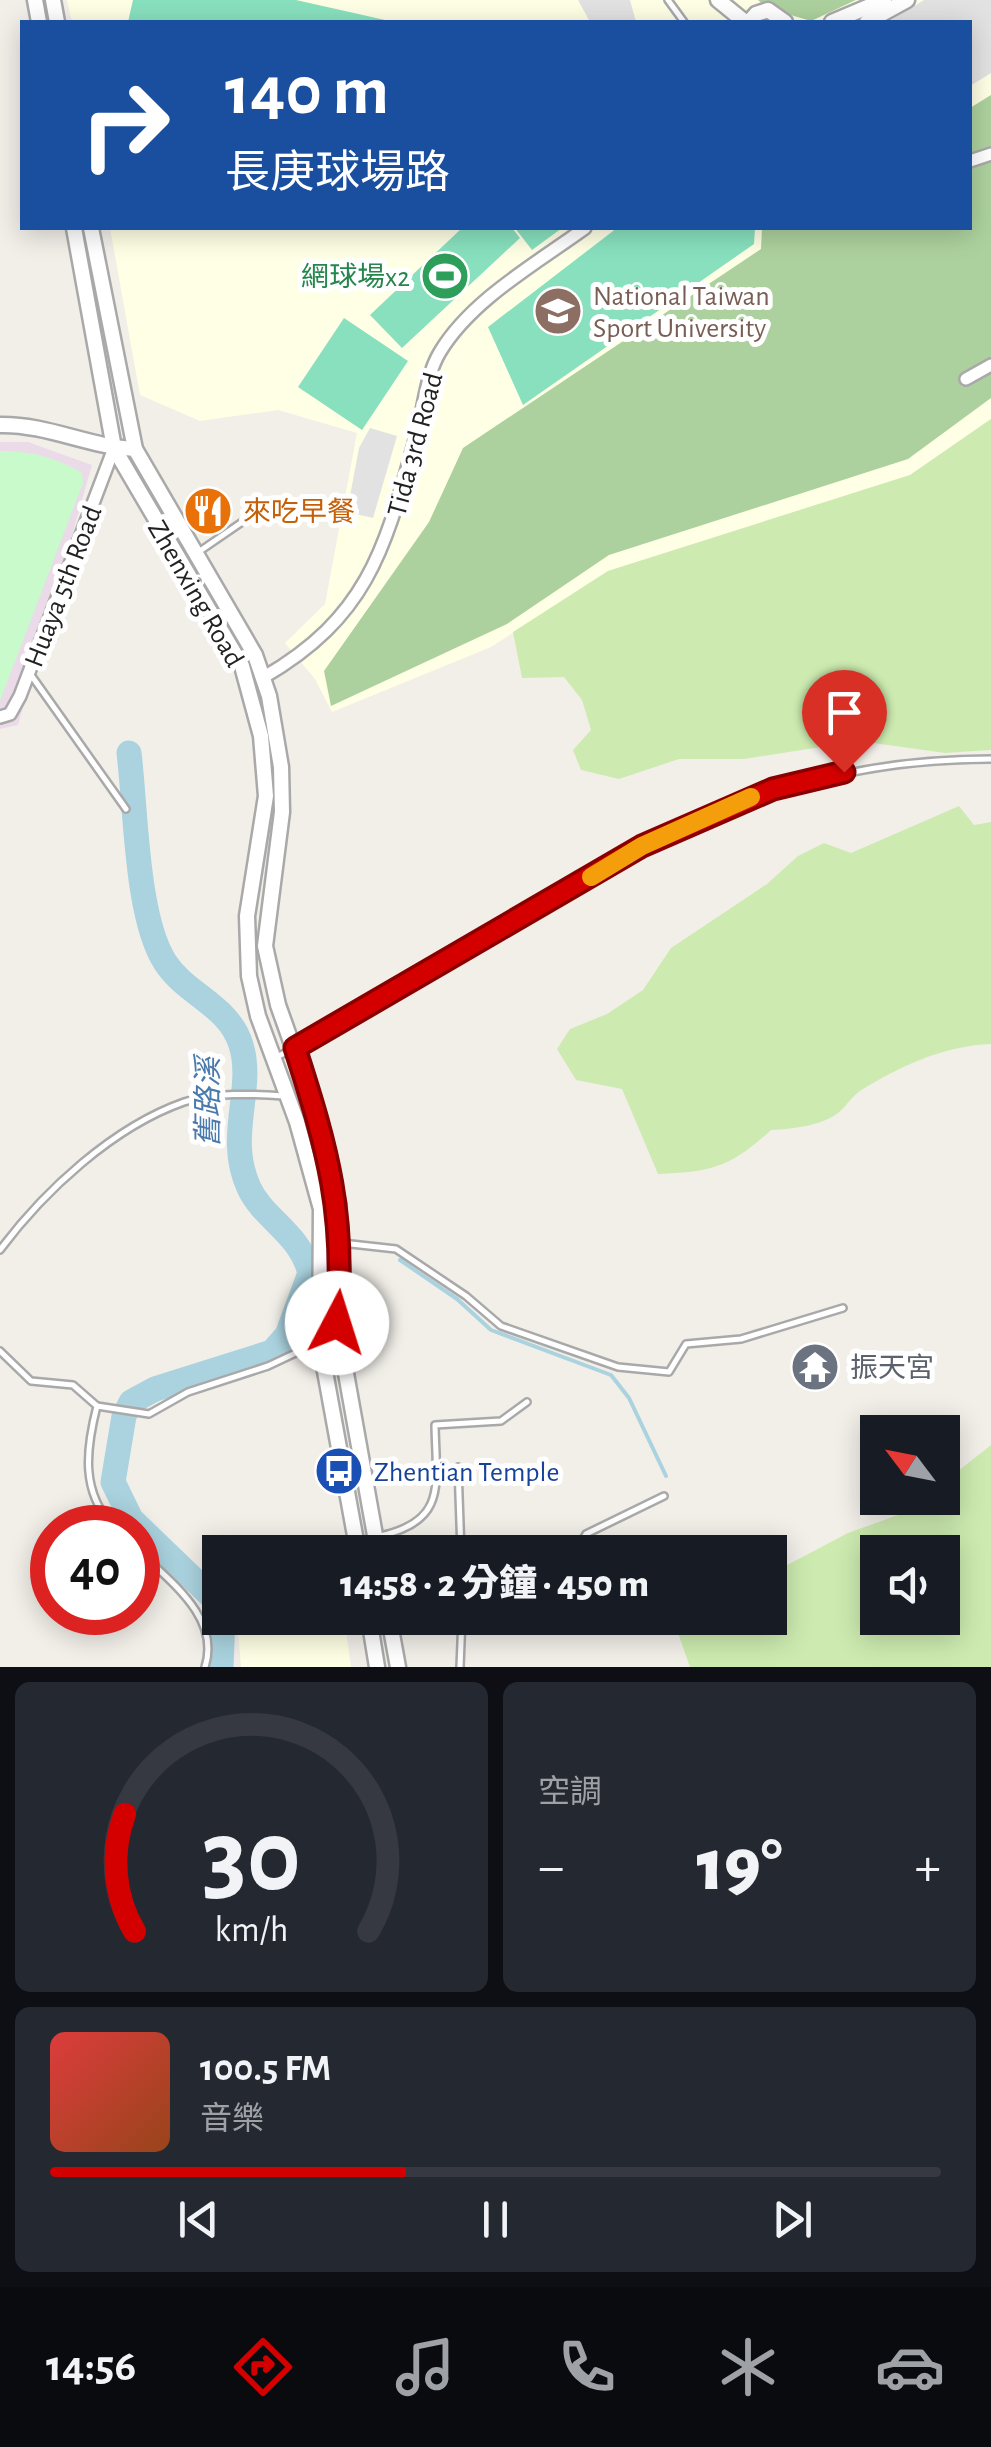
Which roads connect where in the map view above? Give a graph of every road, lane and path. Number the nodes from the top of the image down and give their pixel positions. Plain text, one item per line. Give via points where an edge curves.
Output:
1 (718, 0) edge
2 (746, 0) edge
3 (884, 0) edge
4 (907, 0) edge
5 (751, 19) edge
6 (783, 20) edge
7 (837, 20) edge
8 (871, 20) edge
9 (74, 230) edge
10 (92, 230) edge
11 (582, 230) edge
12 (991, 366) edge
13 (966, 379) dead end
14 (0, 425) edge
15 (114, 448) junction
16 (136, 449) junction
17 (261, 510) dead end
18 (195, 554) junction
19 (29, 673) junction
20 (264, 677) junction
21 (248, 684) junction
22 (0, 717) edge
23 (991, 759) edge
24 (126, 809) dead end
25 (295, 1048) junction
26 (273, 1058) junction
27 (287, 1097) junction
28 (321, 1240) junction
29 (340, 1242) junction
30 (0, 1250) edge
31 (843, 1308) dead end
32 (339, 1333) junction
33 (320, 1344) junction
34 (0, 1351) edge
35 (527, 1402) dead end
36 (97, 1406) junction
37 (458, 1467) dead end
38 (664, 1496) dead end
39 (100, 1505) edge
40 (355, 1535) edge
41 (375, 1535) edge
42 (378, 1535) edge
43 (460, 1535) edge
44 (585, 1535) edge
45 (160, 1572) edge
46 (371, 1635) edge
47 (392, 1635) edge
48 (461, 1635) edge
49 (205, 1667) edge
50 (377, 1667) edge
51 (398, 1667) edge
52 (460, 1667) edge

1 - 5 street
2 - 5 street
3 - 7 street
4 - 8 street
5 - 6 street via 774,12
9 - 15 street, Zhenxing Road
10 - 16 street, Zhenxing Road
11 - 20 street, Tida 3rd Road via 458,326 438,355 396,515 376,564 335,622 297,658
12 - 13 street
14 - 15 street via 21,424
15 - 16 street
15 - 19 street, Huaya 5th Road
15 - 21 street, Zhenxing Road
16 - 18 street, Zhenxing Road
17 - 18 lane
18 - 20 street, Zhenxing Road
19 - 22 street, Huaya 5th Road via 10,714
19 - 24 lane
20 - 21 street
20 - 25 street, Zhenxing Road via 282,812 265,946
21 - 26 street, Zhenxing Road via 266,796 246,947
23 - 25 lane via 844,772 716,811 642,846
25 - 26 lane
25 - 29 street, Zhenxing Road via 338,1203
26 - 27 street, Zhenxing Road
27 - 28 street, Zhenxing Road via 321,1209
27 - 30 lane via 187,1101 119,1139 34,1205
28 - 29 lane
28 - 33 street, Zhenxing Road
29 - 31 lane via 396,1249 502,1326 618,1367 668,1372 686,1344 742,1339
29 - 32 street, Zhenxing Road
32 - 33 lane
32 - 41 street, Zhenxing Road
33 - 36 lane via 188,1392 148,1414
33 - 40 street, Zhenxing Road
34 - 36 lane via 31,1381 73,1384
35 - 42 lane via 501,1421 435,1425 428,1512 422,1522
36 - 39 lane via 85,1468
37 - 43 lane
38 - 44 lane
45 - 49 lane via 198,1609 210,1652
46 - 50 street
47 - 51 street
48 - 52 lane

